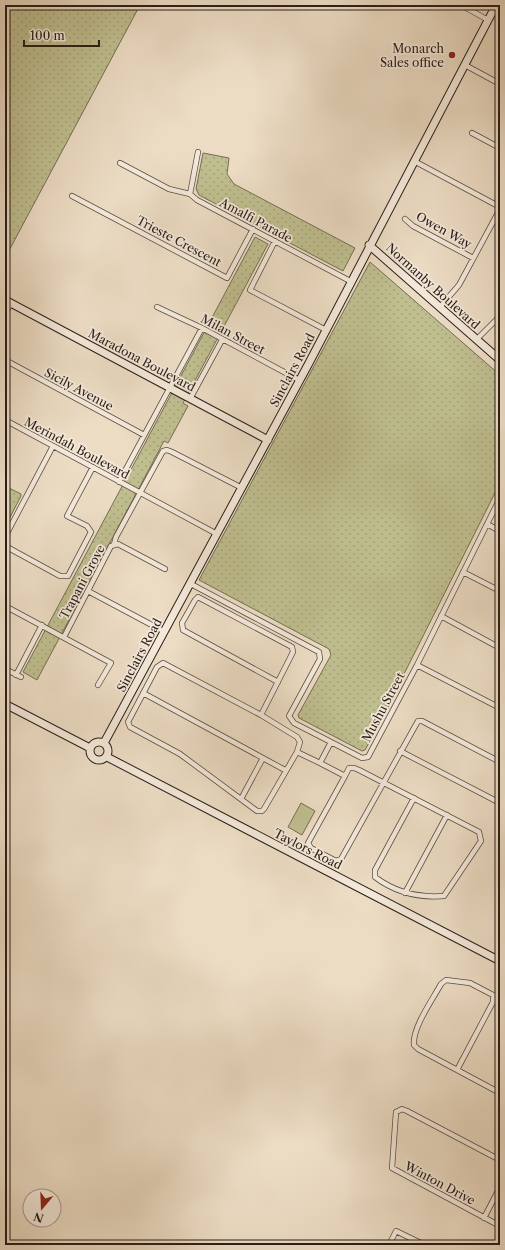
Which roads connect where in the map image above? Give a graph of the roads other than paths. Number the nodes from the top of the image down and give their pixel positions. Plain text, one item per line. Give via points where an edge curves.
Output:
1 (461, 5) edge
2 (496, 5) edge
3 (488, 20) junction
4 (465, 64) junction
5 (500, 84) edge
6 (472, 133) dead end
7 (500, 148) edge
8 (198, 152) dead end
9 (414, 161) junction
10 (120, 163) dead end
11 (190, 194) junction
12 (72, 196) dead end
13 (500, 208) edge
14 (405, 219) dead end
15 (253, 229) junction
16 (275, 242) junction
17 (369, 245) junction
18 (473, 258) junction
19 (350, 281) junction
20 (8, 302) edge
21 (440, 306) junction
22 (158, 308) dead end
23 (5, 314) edge
24 (500, 316) edge
25 (202, 328) junction
26 (326, 330) junction
27 (222, 340) junction
28 (477, 340) junction
29 (5, 360) edge
30 (500, 360) edge
31 (299, 380) junction
32 (169, 387) junction
33 (190, 398) junction
34 (5, 420) edge
35 (144, 435) junction
36 (268, 440) junction
37 (53, 446) junction
38 (92, 467) junction
39 (119, 482) junction
40 (242, 488) junction
41 (140, 493) junction
42 (500, 498) edge
43 (487, 524) junction
44 (500, 531) edge
45 (217, 534) junction
46 (5, 537) edge
47 (114, 544) junction
48 (5, 546) edge
49 (165, 569) dead end
50 (463, 572) junction
51 (190, 584) junction
52 (88, 591) junction
53 (500, 591) edge
54 (5, 606) edge
55 (441, 616) junction
56 (42, 625) junction
57 (165, 632) junction
58 (64, 637) junction
59 (500, 648) edge
60 (417, 665) junction
61 (5, 670) edge
62 (16, 675) junction
63 (21, 677) dead end
64 (278, 682) junction
65 (98, 685) dead end
66 (143, 693) junction
67 (5, 704) edge
68 (500, 708) edge
69 (261, 715) junction
70 (331, 742) junction
71 (104, 743) junction
72 (90, 748) junction
73 (400, 750) junction
74 (297, 752) junction
75 (107, 756) junction
76 (263, 758) junction
77 (500, 762) edge
78 (320, 763) junction
79 (286, 770) junction
80 (345, 776) junction
81 (383, 782) junction
82 (414, 798) junction
83 (241, 799) junction
84 (500, 803) edge
85 (447, 815) junction
86 (405, 893) junction
87 (500, 960) edge
88 (457, 1070) junction
89 (499, 1091) edge
90 (500, 1160) edge
91 (500, 1187) edge
92 (484, 1218) junction
93 (500, 1226) edge
94 (389, 1245) edge
95 (425, 1245) edge

1 - 3 street
2 - 3 street, Sinclairs Road
3 - 4 street, Sinclairs Road
4 - 5 street
4 - 9 street, Sinclairs Road
6 - 7 street
8 - 11 street
9 - 13 street
9 - 17 street, Sinclairs Road
10 - 11 street via 169,189
11 - 15 street, Amalfi Parade
12 - 15 street, Trieste Crescent via 227,278
13 - 18 street
14 - 18 street, Owen Way via 413,226
15 - 16 street, Amalfi Parade
16 - 19 street, Amalfi Parade
16 - 26 street via 250,290
17 - 19 street, Sinclairs Road
17 - 21 street, Normanby Boulevard
18 - 21 street via 459,285
19 - 26 street, Sinclairs Road
20 - 23 street
20 - 32 street, Maradona Boulevard
21 - 28 street, Normanby Boulevard
22 - 25 street, Milan Street
24 - 28 street
25 - 27 street, Milan Street
25 - 32 street
26 - 31 street, Sinclairs Road
27 - 31 street, Milan Street
27 - 33 street
28 - 30 street, Normanby Boulevard
29 - 35 street, Sicily Avenue
31 - 36 street, Sinclairs Road
32 - 33 street, Maradona Boulevard
32 - 35 street
33 - 36 street, Maradona Boulevard
34 - 37 street, Merindah Boulevard
35 - 39 street
36 - 40 street, Sinclairs Road
37 - 38 street, Merindah Boulevard
37 - 46 street
38 - 39 street, Merindah Boulevard
38 - 48 street via 67,516 86,526 91,532 68,576 60,576
39 - 41 street, Merindah Boulevard
40 - 41 street via 167,450 163,451
40 - 45 street, Sinclairs Road
41 - 45 street, Merindah Boulevard
41 - 47 street
42 - 43 street, Mushu Street
43 - 44 street
43 - 50 street, Mushu Street
45 - 51 street, Sinclairs Road
47 - 49 street, Trapani Grove
47 - 52 street, Trapani Grove
50 - 53 street
50 - 55 street, Mushu Street
51 - 57 street, Sinclairs Road
51 - 70 street, Mushu Street via 319,652 320,659 289,716 294,723
52 - 57 street
52 - 58 street, Trapani Grove
54 - 56 street
55 - 59 street
55 - 60 street, Mushu Street
56 - 58 street
56 - 62 street
57 - 71 street, Sinclairs Road
58 - 65 street via 111,663
60 - 68 street
60 - 70 street, Mushu Street via 368,757 362,758
61 - 62 street
62 - 63 street
64 - 64 street via 293,652 292,647 198,598 194,600 182,623 183,630
64 - 69 street
66 - 69 street via 157,667 163,663
66 - 76 street
66 - 83 street via 128,725 176,752
67 - 72 street
69 - 74 street via 299,739
70 - 78 street
71 - 72 street via 95,743
71 - 75 street via 108,748
72 - 75 street via 94,759 102,760
73 - 77 street via 415,723 422,722
73 - 81 street
73 - 84 street
74 - 78 street
74 - 79 street
75 - 87 street, Taylors Road
76 - 79 street
76 - 83 street
78 - 80 street
79 - 83 street via 262,811 254,810
80 - 81 street via 349,768 354,768
80 - 81 street via 308,843 311,848 336,861 341,860
81 - 82 street
82 - 85 street
82 - 86 street via 375,870 375,877 382,883
85 - 86 street
85 - 86 street via 479,832 481,841 444,896
88 - 88 street via 414,1045 421,1021 441,984 446,980 470,983 493,995 493,1002
88 - 89 street
90 - 92 street, Winton Drive via 407,1111 399,1110 395,1116 392,1168
91 - 92 street
92 - 93 street, Winton Drive
94 - 95 street via 396,1231

